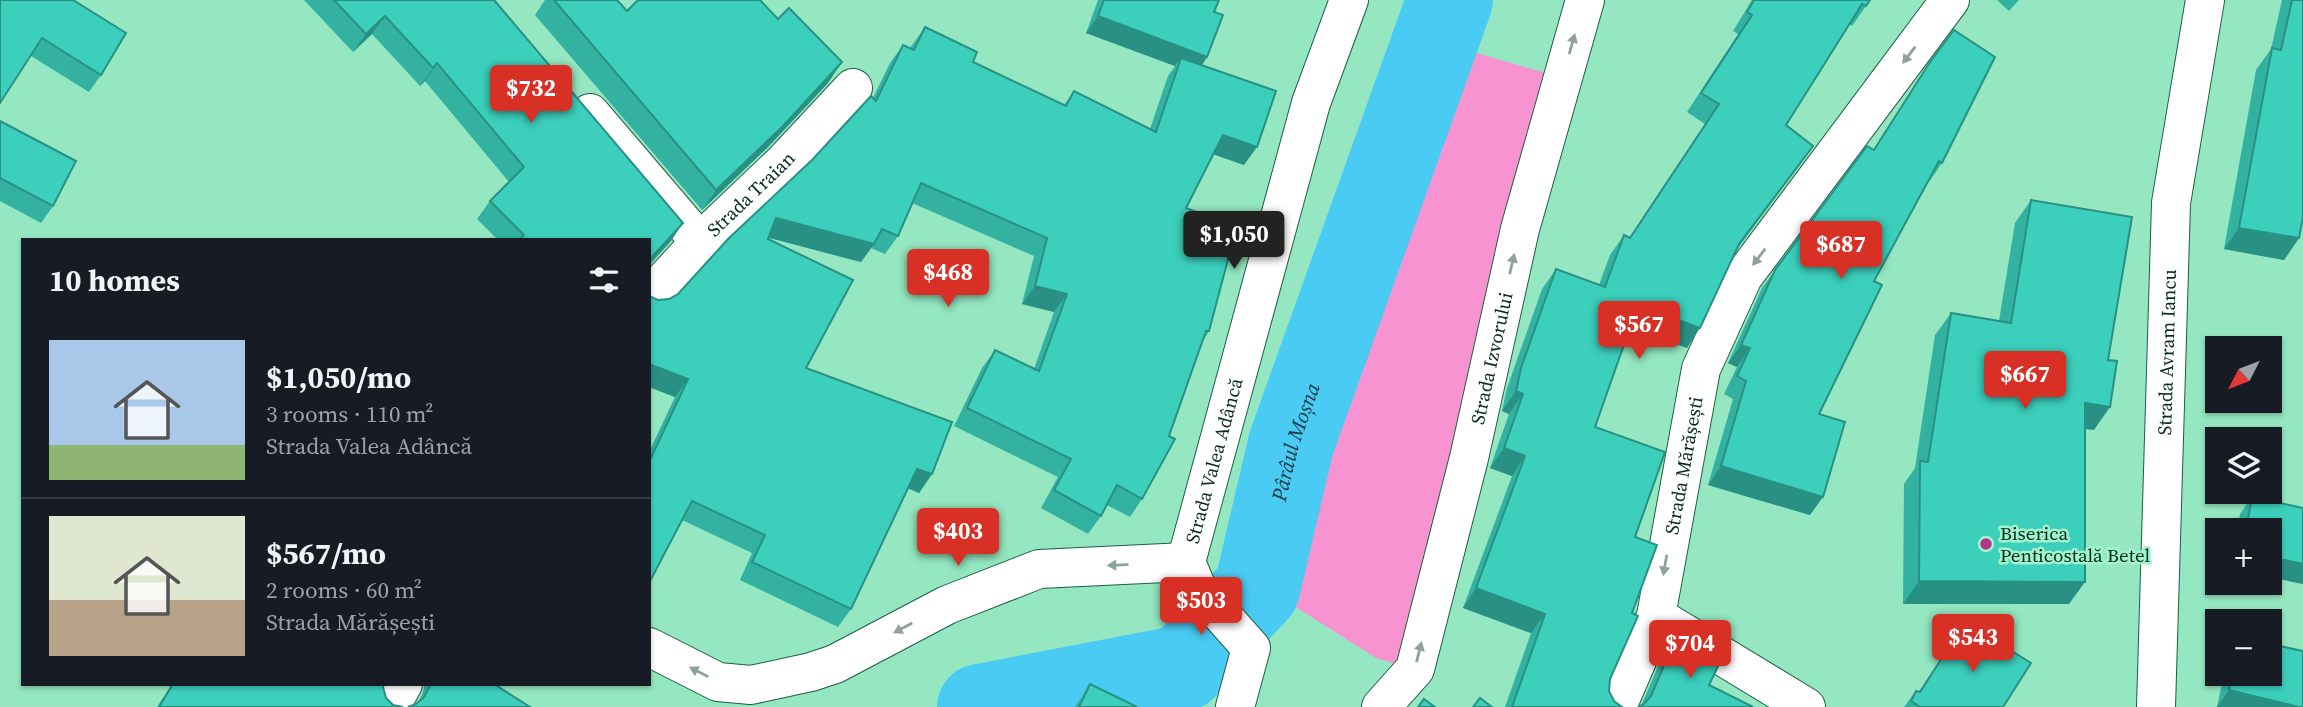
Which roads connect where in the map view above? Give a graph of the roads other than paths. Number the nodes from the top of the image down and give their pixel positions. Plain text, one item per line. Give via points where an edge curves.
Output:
1 (1349, 0) edge
2 (1584, 0) edge
3 (1950, 0) edge
4 (2205, 0) edge
5 (565, 84) edge
6 (853, 88) dead end
7 (699, 242) junction
8 (651, 295) edge
9 (1191, 574) junction
10 (1656, 615) junction
11 (651, 648) edge
12 (402, 686) edge
13 (390, 707) edge
14 (1235, 707) edge
15 (1381, 707) edge
16 (1617, 707) edge
17 (1806, 707) edge
18 (2156, 707) edge

1 - 9 street, Strada Valea Adâncă via 1311,103
15 -> 2 street, Strada Izvorului via 1415,669 1469,458 1520,229
3 -> 10 street, Strada Mărășești via 1743,277 1701,369
4 - 18 street, Strada Avram Iancu via 2171,203
5 - 7 street
6 - 7 street, Strada Traian via 784,162
7 - 8 street, Strada Traian
9 -> 11 street, Strada Valea Adâncă via 1039,569 947,605 835,664 751,685 718,682
9 - 14 street via 1251,648
10 - 16 street, Strada Mărășești
10 - 17 street
12 - 13 street

